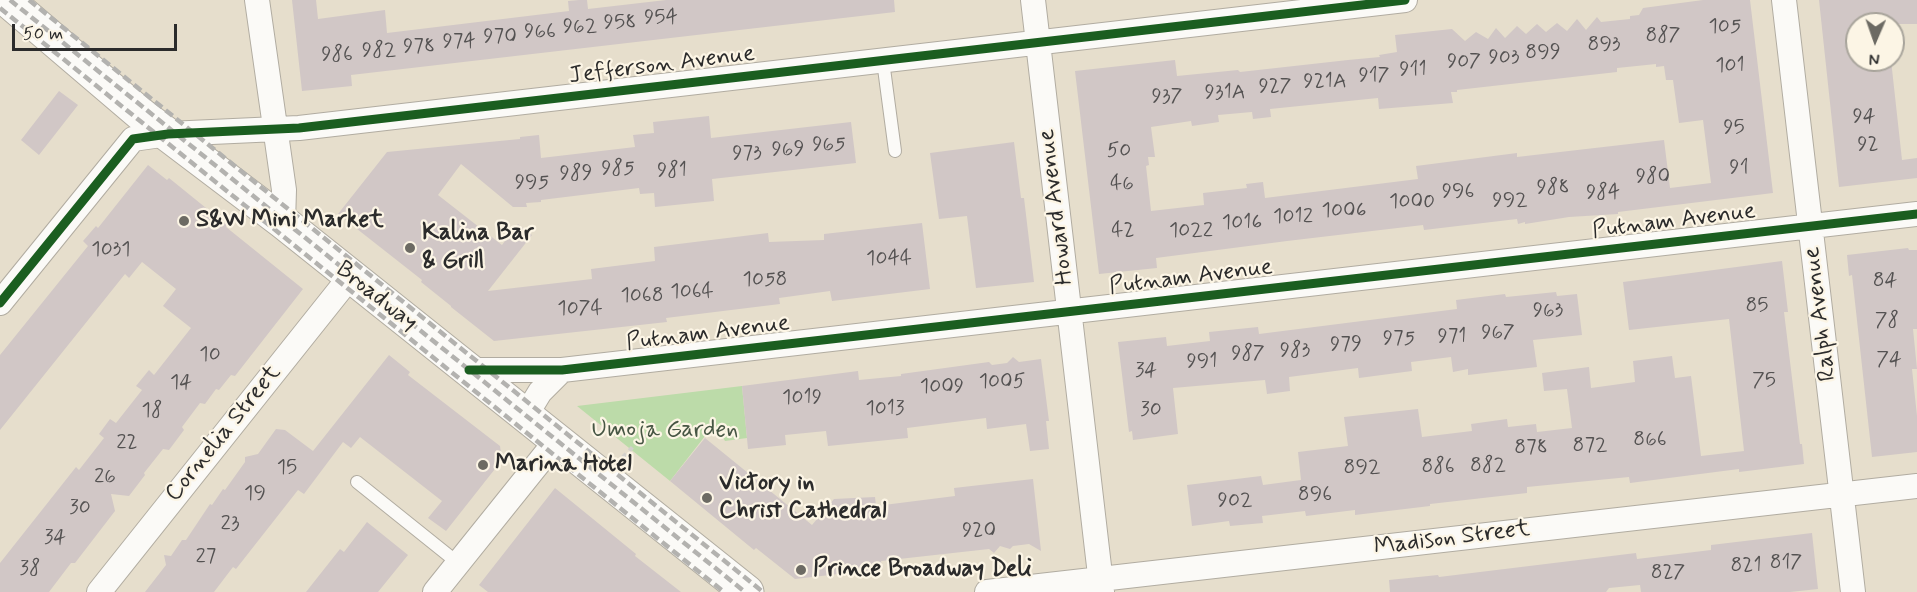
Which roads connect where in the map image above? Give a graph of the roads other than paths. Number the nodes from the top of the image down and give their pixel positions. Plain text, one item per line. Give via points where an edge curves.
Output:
1 (7, 0) edge
2 (257, 0) edge
3 (1033, 0) edge
4 (1405, 0) edge
5 (1784, 0) edge
6 (1038, 43) junction
7 (883, 60) junction
8 (276, 129) junction
9 (168, 135) junction
10 (895, 151) dead end
11 (1917, 214) edge
12 (283, 222) junction
13 (1810, 226) junction
14 (350, 277) junction
15 (0, 303) edge
16 (1070, 312) junction
17 (469, 370) junction
18 (562, 370) junction
19 (526, 415) junction
20 (557, 440) junction
21 (357, 482) dead end
22 (1917, 486) edge
23 (1842, 495) junction
24 (458, 563) junction
25 (1101, 586) edge
26 (99, 592) edge
27 (435, 592) edge
28 (747, 592) edge
29 (987, 592) edge
30 (1853, 592) edge

1 - 9 main road, Broadway
2 - 8 street
3 - 6 street, Howard Avenue
4 - 6 street, Jefferson Avenue
5 - 13 street, Ralph Avenue
6 - 7 street, Jefferson Avenue
6 - 16 street, Howard Avenue
7 - 8 street, Jefferson Avenue
7 - 10 lane
8 - 9 street, Jefferson Avenue
8 - 12 street via 284,190
9 - 12 main road, Broadway
9 - 15 street, Jefferson Avenue via 133,139
11 - 13 street, Putnam Avenue
12 - 14 main road, Broadway
13 - 16 street, Putnam Avenue
13 - 23 street, Ralph Avenue
14 - 17 main road, Broadway
14 - 26 street, Cornelia Street
16 - 18 street, Putnam Avenue
16 - 25 street, Howard Avenue
17 - 18 street, Putnam Avenue
17 - 19 main road, Broadway
18 - 19 street via 540,392
19 - 20 main road, Broadway
20 - 24 street
20 - 28 main road, Broadway
21 - 24 lane
22 - 23 street, Madison Street
23 - 25 street, Madison Street
23 - 30 street, Ralph Avenue
24 - 27 street
25 - 29 street, Madison Street

